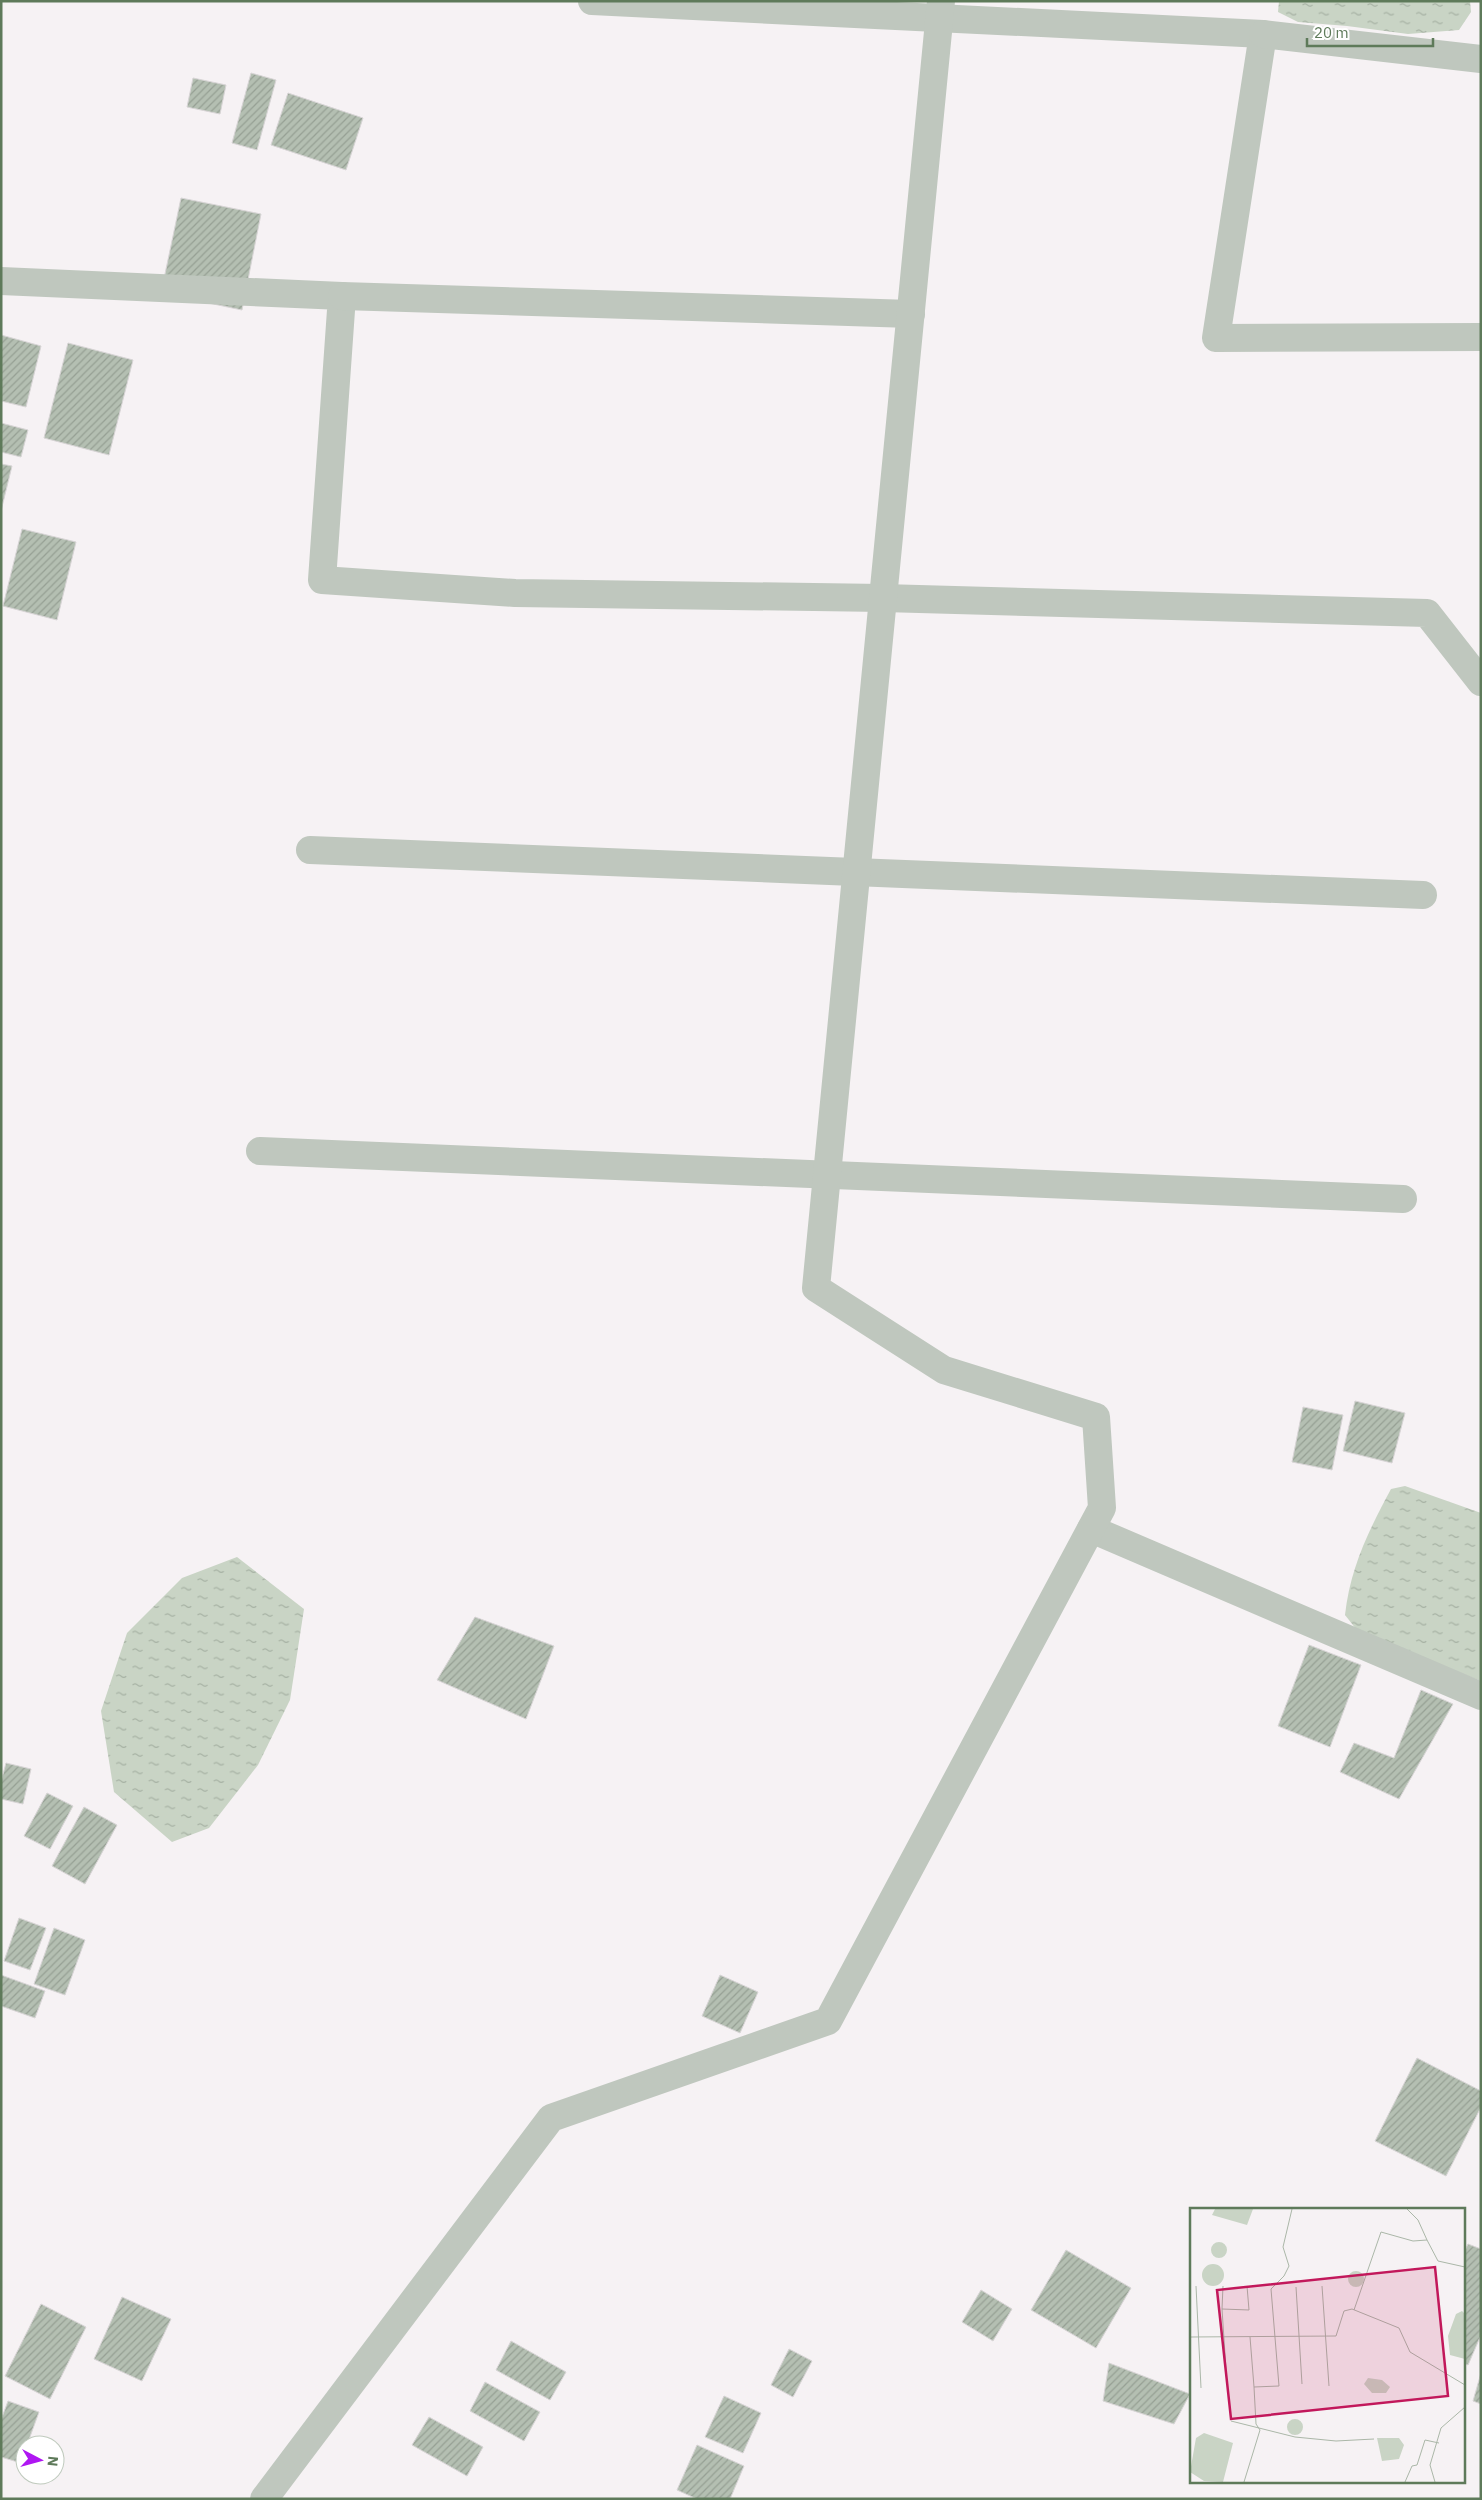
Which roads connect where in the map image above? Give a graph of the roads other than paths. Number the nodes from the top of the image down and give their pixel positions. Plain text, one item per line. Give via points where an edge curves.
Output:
1 (592, 1) edge
2 (940, 10) edge
3 (1262, 34) junction
4 (1481, 59) edge
5 (1, 281) edge
6 (342, 296) junction
7 (911, 314) junction
8 (1481, 337) edge
9 (883, 598) junction
10 (1481, 682) edge
11 (310, 850) dead end
12 (857, 873) junction
13 (1424, 895) dead end
14 (260, 1151) dead end
15 (827, 1175) junction
16 (1403, 1199) dead end
17 (1091, 1529) junction
18 (1481, 1696) edge
19 (264, 2499) edge

1 - 2 street
2 - 3 street
2 - 7 street
3 - 4 street
3 - 8 street via 1216,338
5 - 6 street
6 - 7 street
6 - 9 street via 322,580 515,593
7 - 9 street
9 - 10 street via 1427,613
9 - 12 street
11 - 12 street
12 - 13 street
12 - 15 street
14 - 15 street
15 - 16 street
15 - 17 street via 816,1288 944,1370 1096,1417 1102,1508
17 - 18 street
17 - 19 street via 828,2021 551,2118

